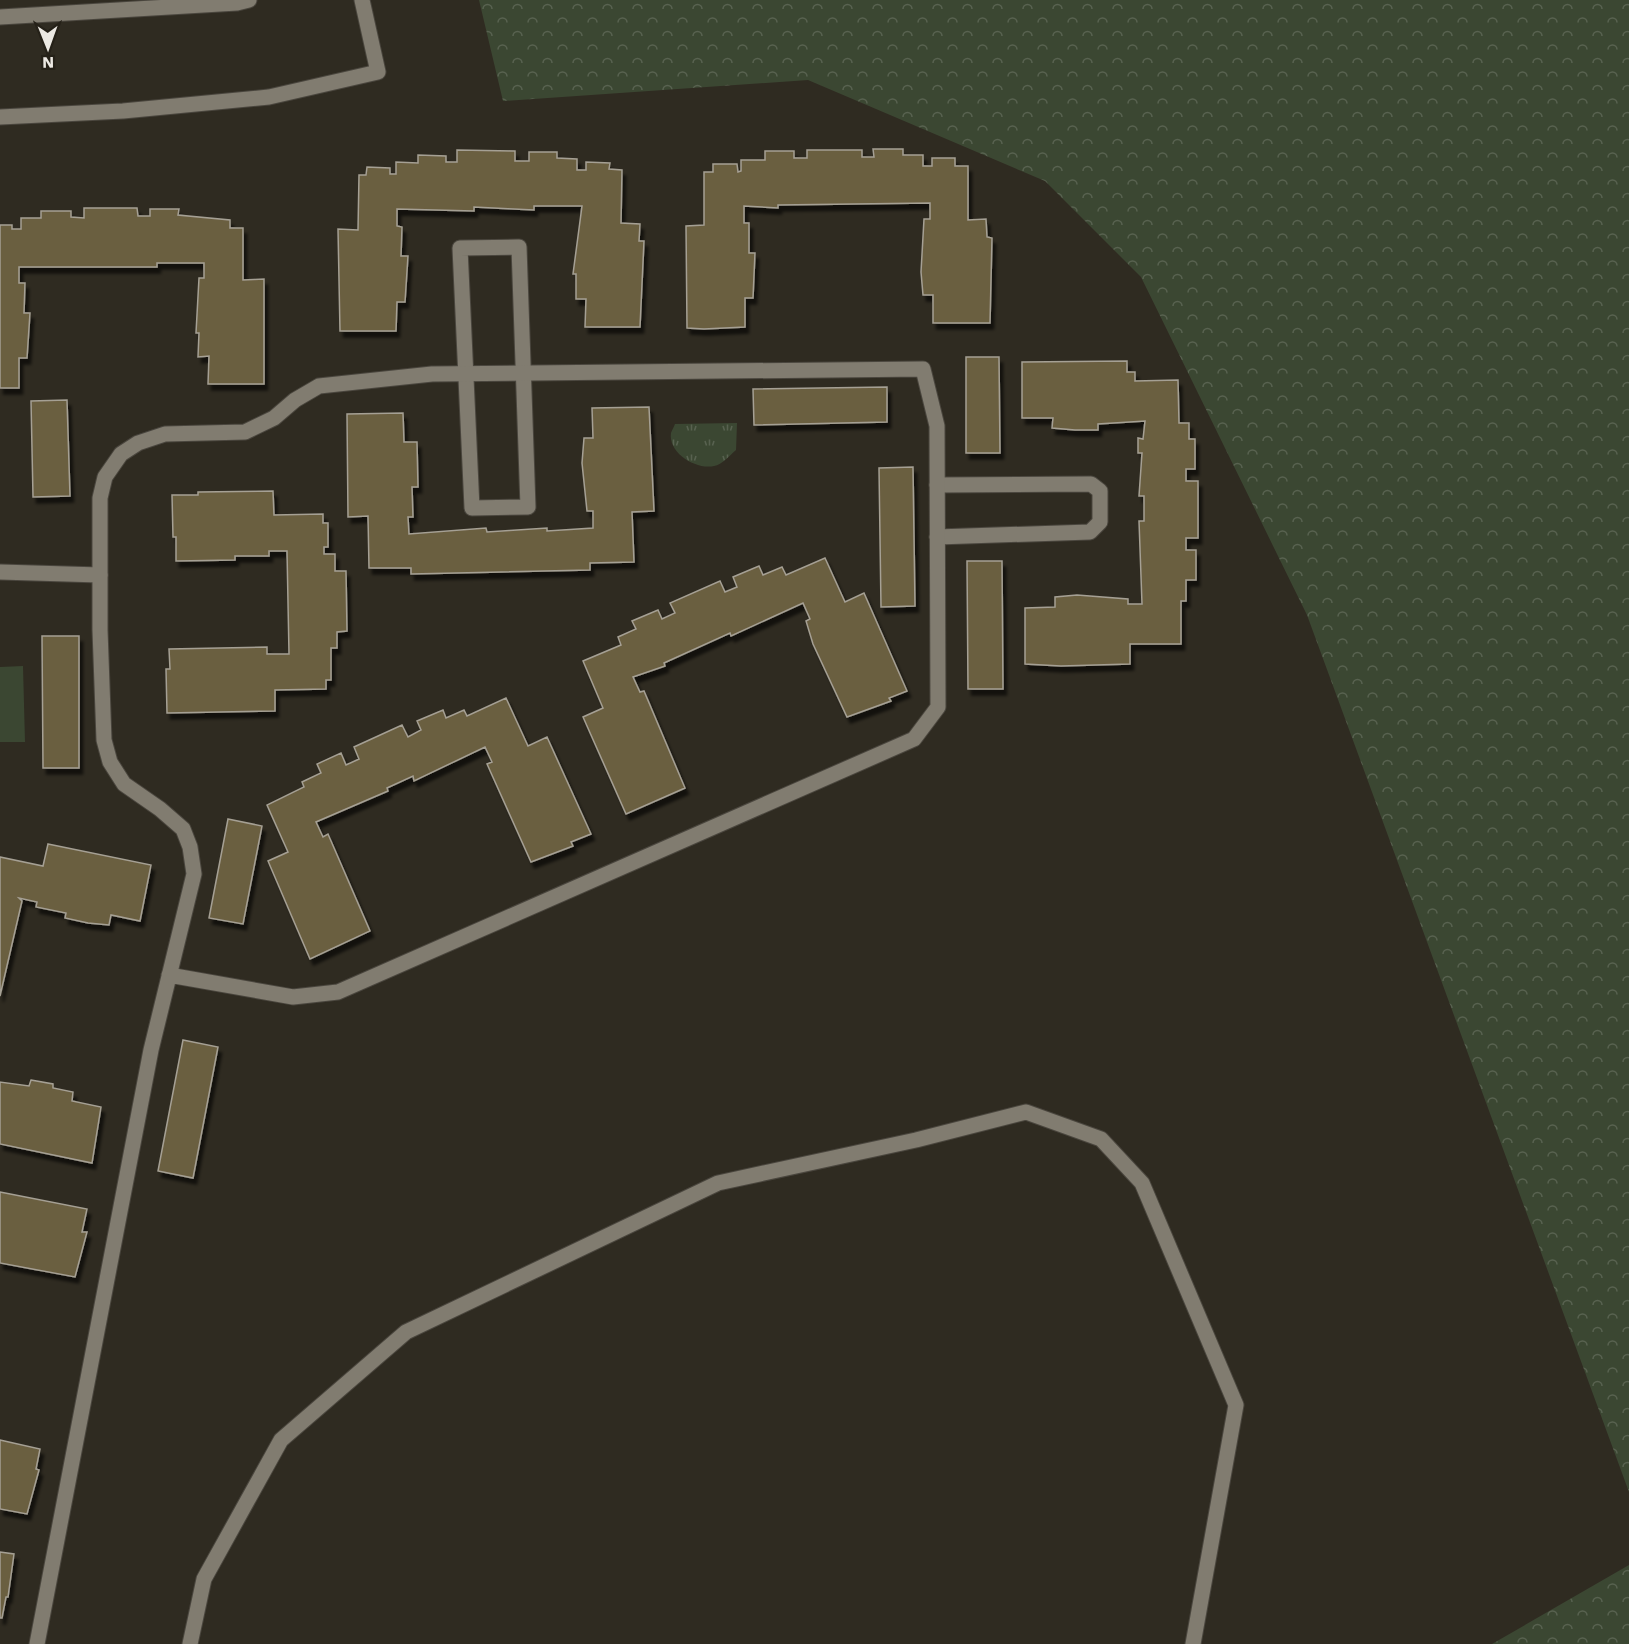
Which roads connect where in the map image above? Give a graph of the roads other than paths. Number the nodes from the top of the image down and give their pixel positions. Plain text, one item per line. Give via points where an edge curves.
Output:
1 (249, 0) edge
2 (362, 0) edge
3 (0, 17) edge
4 (0, 117) edge
5 (523, 373) junction
6 (467, 374) junction
7 (938, 485) junction
8 (938, 537) junction
9 (0, 572) edge
10 (100, 575) junction
11 (169, 975) junction
12 (37, 1644) edge
13 (190, 1644) edge
14 (1193, 1644) edge

1 - 3 lane
2 - 4 lane via 378,72 269,98
5 - 6 lane
5 - 6 lane via 519,247 460,248
5 - 6 lane via 528,507 472,508
5 - 7 lane via 923,369 937,426
6 - 10 lane via 319,386 274,418 245,432 165,434 138,443 121,454 105,477 100,498
7 - 8 lane
7 - 8 lane via 1091,484 1100,491 1100,522 1090,532
8 - 11 lane via 938,707 914,738 338,992 293,997
9 - 10 lane
10 - 11 lane via 104,740 110,762 124,784 183,829 190,847 194,874
11 - 12 lane via 151,1050
13 - 14 lane via 204,1580 282,1440 406,1332 718,1183 1026,1112 1101,1139 1142,1183 1236,1405

